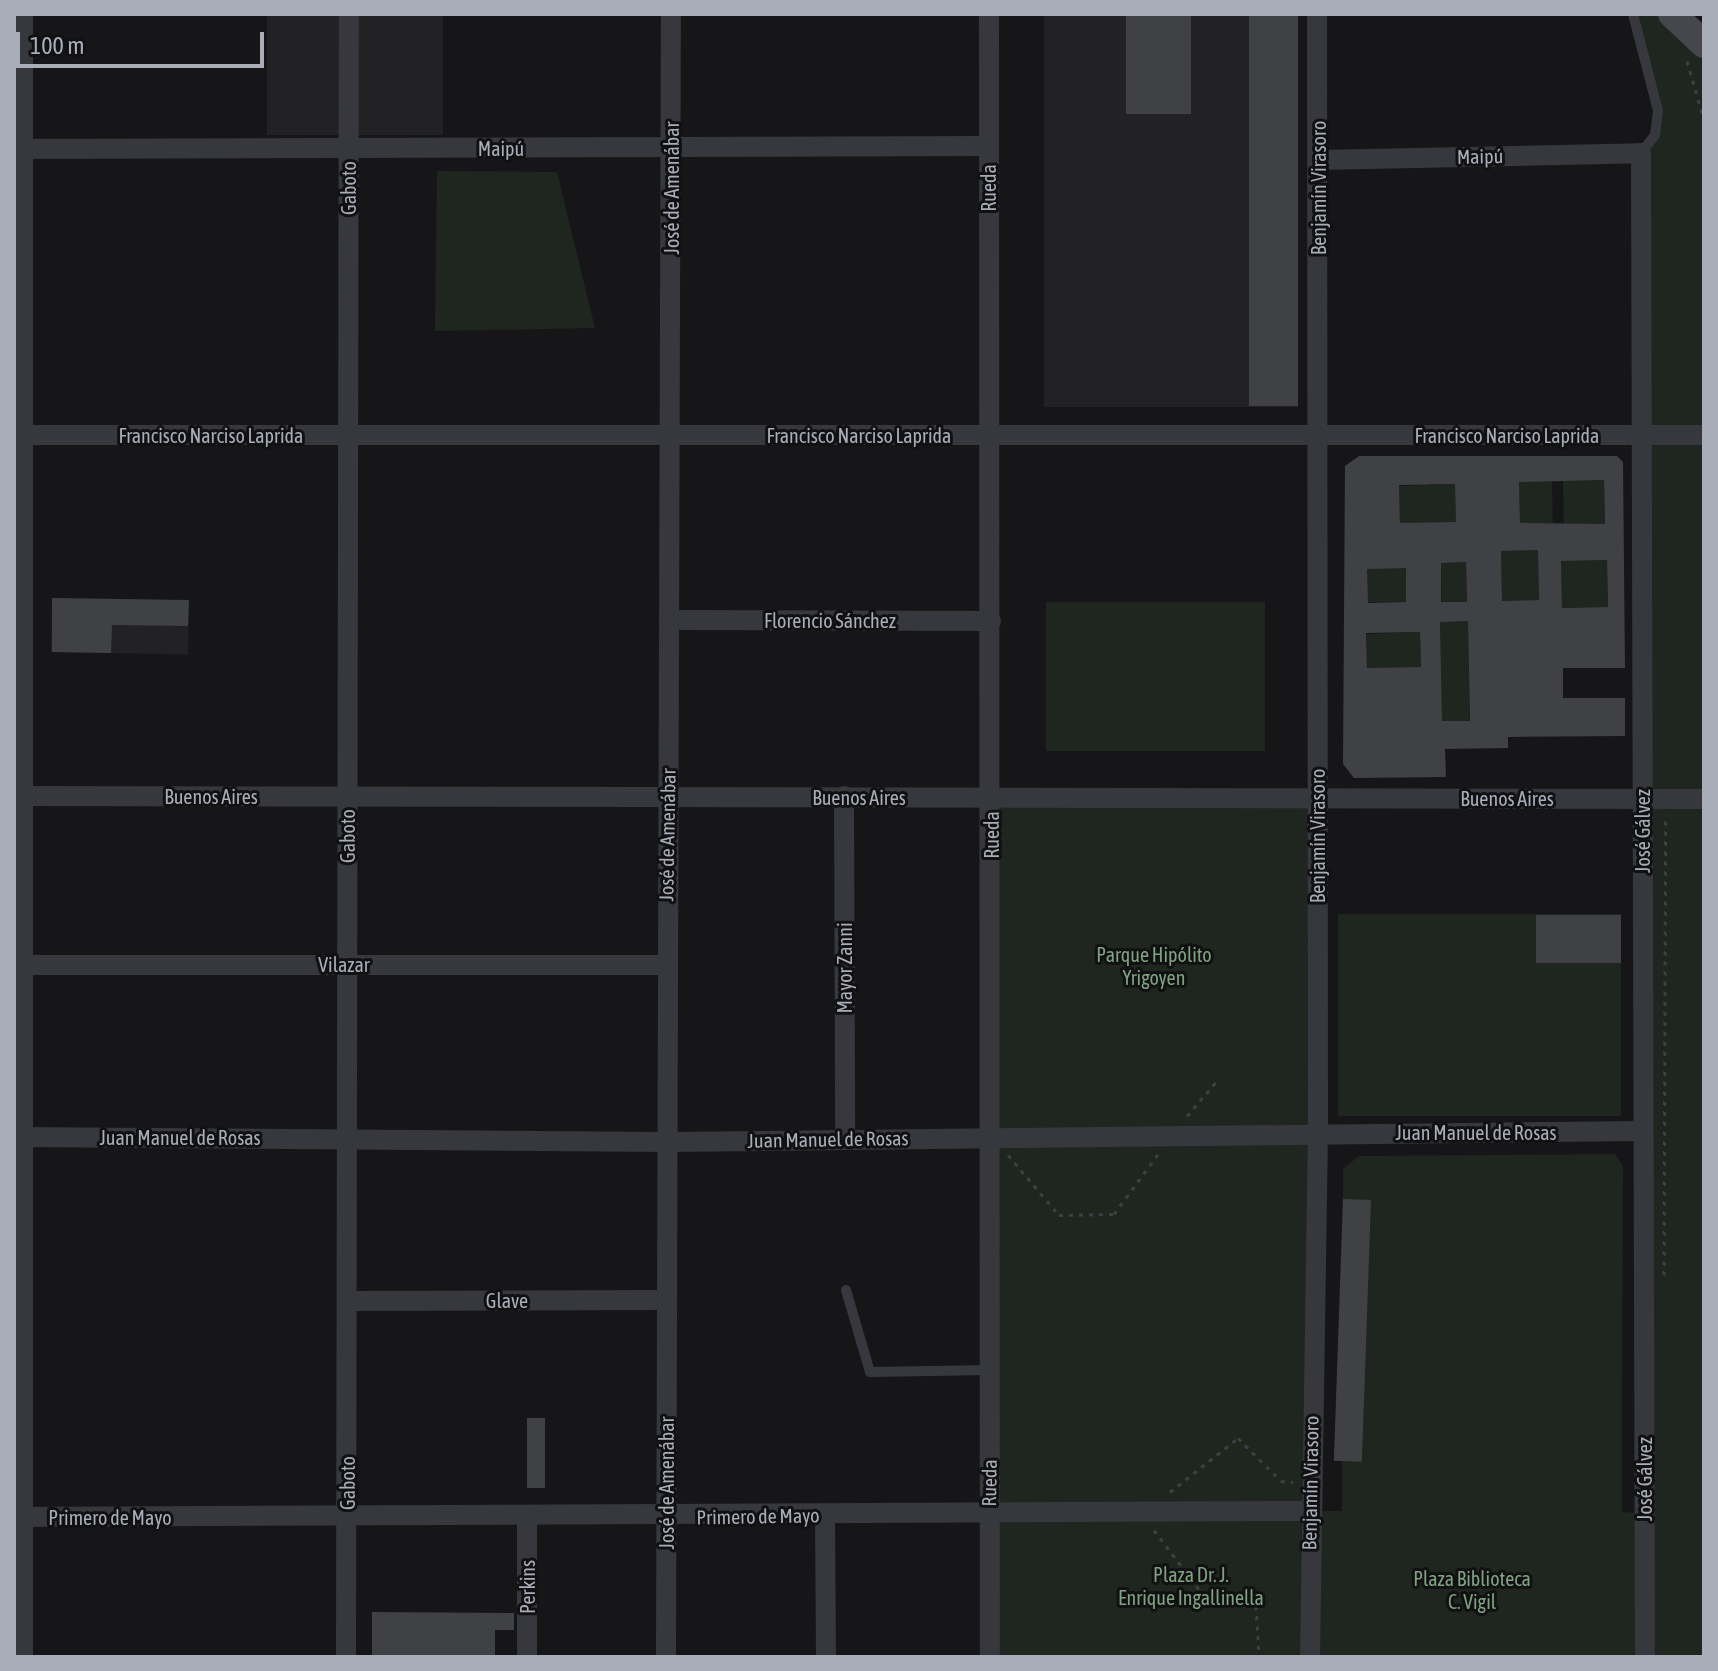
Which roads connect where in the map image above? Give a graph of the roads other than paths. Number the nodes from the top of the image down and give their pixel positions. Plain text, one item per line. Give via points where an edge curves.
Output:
1 (23, 14) edge
2 (349, 14) edge
3 (671, 14) edge
4 (989, 14) edge
5 (1317, 14) edge
6 (1633, 14) edge
7 (1674, 16) edge
8 (1704, 44) edge
9 (988, 146) junction
10 (671, 147) junction
11 (18, 149) edge
12 (348, 149) junction
13 (1641, 153) junction
14 (1318, 160) junction
15 (671, 434) junction
16 (18, 435) edge
17 (347, 435) junction
18 (988, 435) junction
19 (1316, 435) junction
20 (1641, 435) junction
21 (1704, 435) edge
22 (669, 620) junction
23 (991, 621) junction
24 (18, 796) edge
25 (844, 796) junction
26 (1317, 796) junction
27 (347, 797) junction
28 (667, 797) junction
29 (990, 797) junction
30 (1642, 799) junction
31 (1704, 799) edge
32 (347, 964) junction
33 (22, 965) junction
34 (666, 965) junction
35 (1643, 1131) junction
36 (1318, 1133) junction
37 (18, 1137) edge
38 (347, 1137) junction
39 (993, 1137) junction
40 (845, 1139) junction
41 (666, 1142) junction
42 (846, 1290) dead end
43 (667, 1300) junction
44 (348, 1301) junction
45 (990, 1370) junction
46 (1309, 1511) junction
47 (989, 1513) junction
48 (825, 1515) junction
49 (19, 1517) edge
50 (346, 1517) junction
51 (527, 1517) junction
52 (665, 1517) junction
53 (23, 1657) edge
54 (346, 1657) edge
55 (527, 1657) edge
56 (666, 1657) edge
57 (826, 1657) edge
58 (990, 1657) edge
59 (1310, 1657) edge
60 (1645, 1657) edge

1 - 11 street
2 - 12 street, Gaboto
3 - 10 street, José de Amenábar
4 - 9 street, Rueda
5 - 14 street, Benjamín Virasoro
6 - 13 lane, José Gálvez via 1658,111 1655,135
7 - 8 main road
9 - 10 street, Maipú
9 - 18 street, Rueda
10 - 12 street, Maipú
10 - 15 street, José de Amenábar
11 - 12 street, Maipú
11 - 16 street
12 - 17 street, Gaboto
13 - 14 street, Maipú
13 - 20 street, José Gálvez
14 - 19 street, Benjamín Virasoro
15 - 17 street, Francisco Narciso Laprida
15 - 18 street, Francisco Narciso Laprida
15 - 22 street, José de Amenábar
16 - 17 street, Francisco Narciso Laprida
16 - 24 street
17 - 27 street, Gaboto
18 - 19 street, Francisco Narciso Laprida
18 - 23 street, Rueda
19 - 20 street, Francisco Narciso Laprida
19 - 26 street, Benjamín Virasoro
20 - 21 street, Francisco Narciso Laprida
20 - 30 street, José Gálvez
22 - 23 street, Florencio Sánchez
22 - 28 street, José de Amenábar
23 - 29 street, Rueda
24 - 27 street, Buenos Aires
24 - 33 street
25 - 28 street, Buenos Aires
25 - 29 street, Buenos Aires
25 - 40 street, Mayor Zanni
26 - 29 street, Buenos Aires
26 - 30 street, Buenos Aires
26 - 36 street, Benjamín Virasoro
27 - 28 street, Buenos Aires
27 - 32 street, Gaboto
28 - 34 street, José de Amenábar
29 - 39 street, Rueda
30 - 31 street, Buenos Aires
30 - 35 street, José Gálvez
32 - 33 street, Vilazar
32 - 34 street, Vilazar
32 - 38 street, Gaboto
33 - 37 street
34 - 41 street, José de Amenábar
35 - 36 street, Juan Manuel de Rosas
35 - 60 street, José Gálvez
36 - 39 street, Juan Manuel de Rosas
36 - 46 street, Benjamín Virasoro
37 - 38 street, Juan Manuel de Rosas
37 - 49 street
38 - 41 street, Juan Manuel de Rosas
38 - 44 street, Gaboto
39 - 40 street, Juan Manuel de Rosas
39 - 45 street, Rueda
40 - 41 street, Juan Manuel de Rosas
41 - 43 street, José de Amenábar
42 - 45 lane via 870,1372
43 - 44 street, Glave
43 - 52 street, José de Amenábar
44 - 50 street, Gaboto
45 - 47 street, Rueda
46 - 47 street, Primero de Mayo
46 - 59 street, Benjamín Virasoro
47 - 48 street, Primero de Mayo
47 - 58 street, Rueda
48 - 52 street, Primero de Mayo
48 - 57 street
49 - 50 street, Primero de Mayo
49 - 53 street
50 - 51 street, Primero de Mayo
50 - 54 street, Gaboto
51 - 52 street, Primero de Mayo
51 - 55 street, Perkins
52 - 56 street, José de Amenábar

